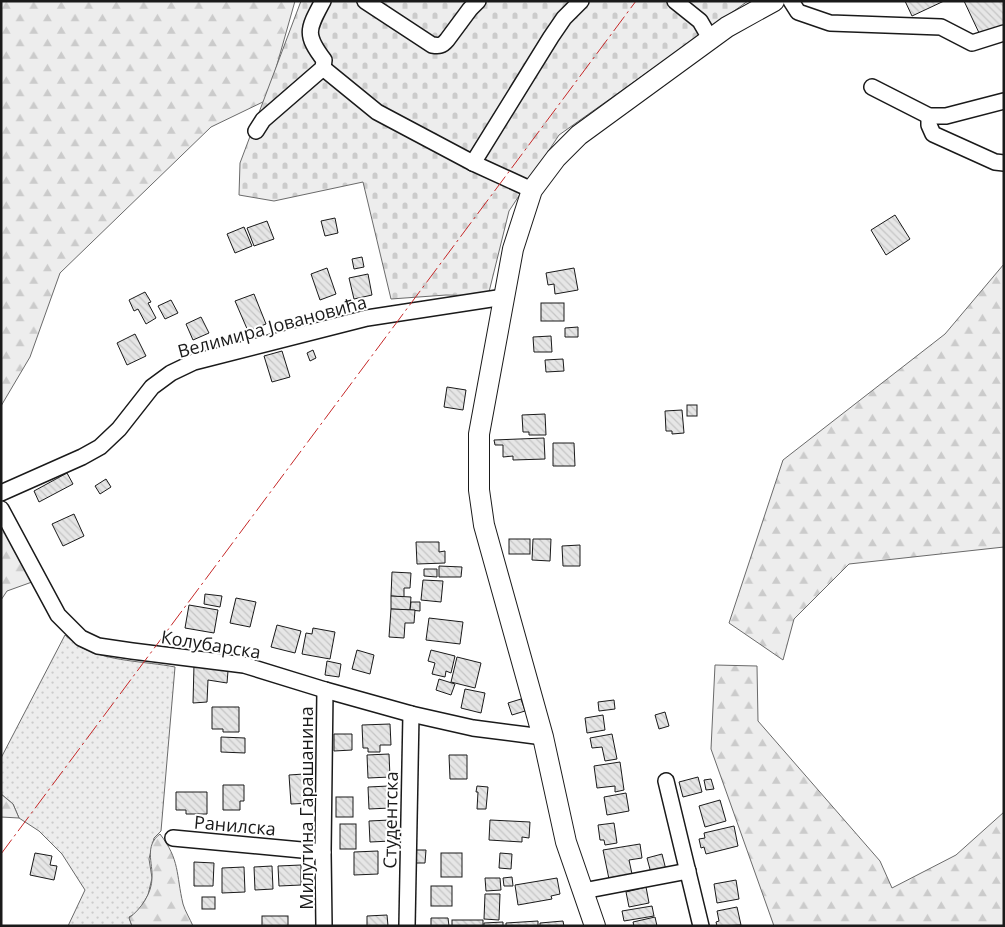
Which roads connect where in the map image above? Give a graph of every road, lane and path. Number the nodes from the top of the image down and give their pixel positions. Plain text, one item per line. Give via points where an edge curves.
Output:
1 (323, 1) edge
2 (365, 1) edge
3 (478, 1) edge
4 (581, 1) edge
5 (675, 1) edge
6 (792, 1) edge
7 (765, 3) edge
8 (1004, 33) edge
9 (711, 40) junction
10 (323, 68) junction
11 (872, 87) dead end
12 (1004, 101) edge
13 (929, 116) junction
14 (256, 131) dead end
15 (474, 163) junction
16 (1004, 163) edge
17 (532, 190) junction
18 (504, 297) junction
19 (1, 493) edge
20 (1, 509) edge
21 (325, 690) junction
22 (412, 714) junction
23 (543, 737) junction
24 (666, 781) dead end
25 (173, 838) dead end
26 (323, 852) junction
27 (688, 871) junction
28 (583, 891) junction
29 (324, 926) edge
30 (406, 926) edge
31 (594, 926) edge
32 (701, 926) edge

1 - 10 street via 311,24 310,35 324,60
2 - 3 street via 438,46 447,40
4 - 15 street via 550,37
5 - 9 street via 700,21
6 - 8 street via 798,12 830,23 942,27 972,43
7 - 9 main road
9 - 17 main road via 579,135 556,158
10 - 14 street via 263,120
10 - 15 street via 378,112
11 - 13 street
12 - 13 street via 946,116
13 - 16 street via 933,134
15 - 17 street
17 - 18 main road via 513,249
18 - 19 street, Велимира Јовановића via 367,318 194,362 152,387 119,429 100,447
18 - 23 main road via 479,434 478,490 484,524
20 - 21 street, Колубарска via 58,615 81,638 98,646 244,665
21 - 22 street, Колубарска
21 - 26 street, Милутина Гарашанина
22 - 23 street, Колубарска via 473,728
22 - 30 street, Студентска
23 - 28 main road via 566,842
24 - 27 street
25 - 26 street, Ранилска
26 - 29 street, Милутина Гарашанина
27 - 28 street
27 - 32 street
28 - 31 main road

